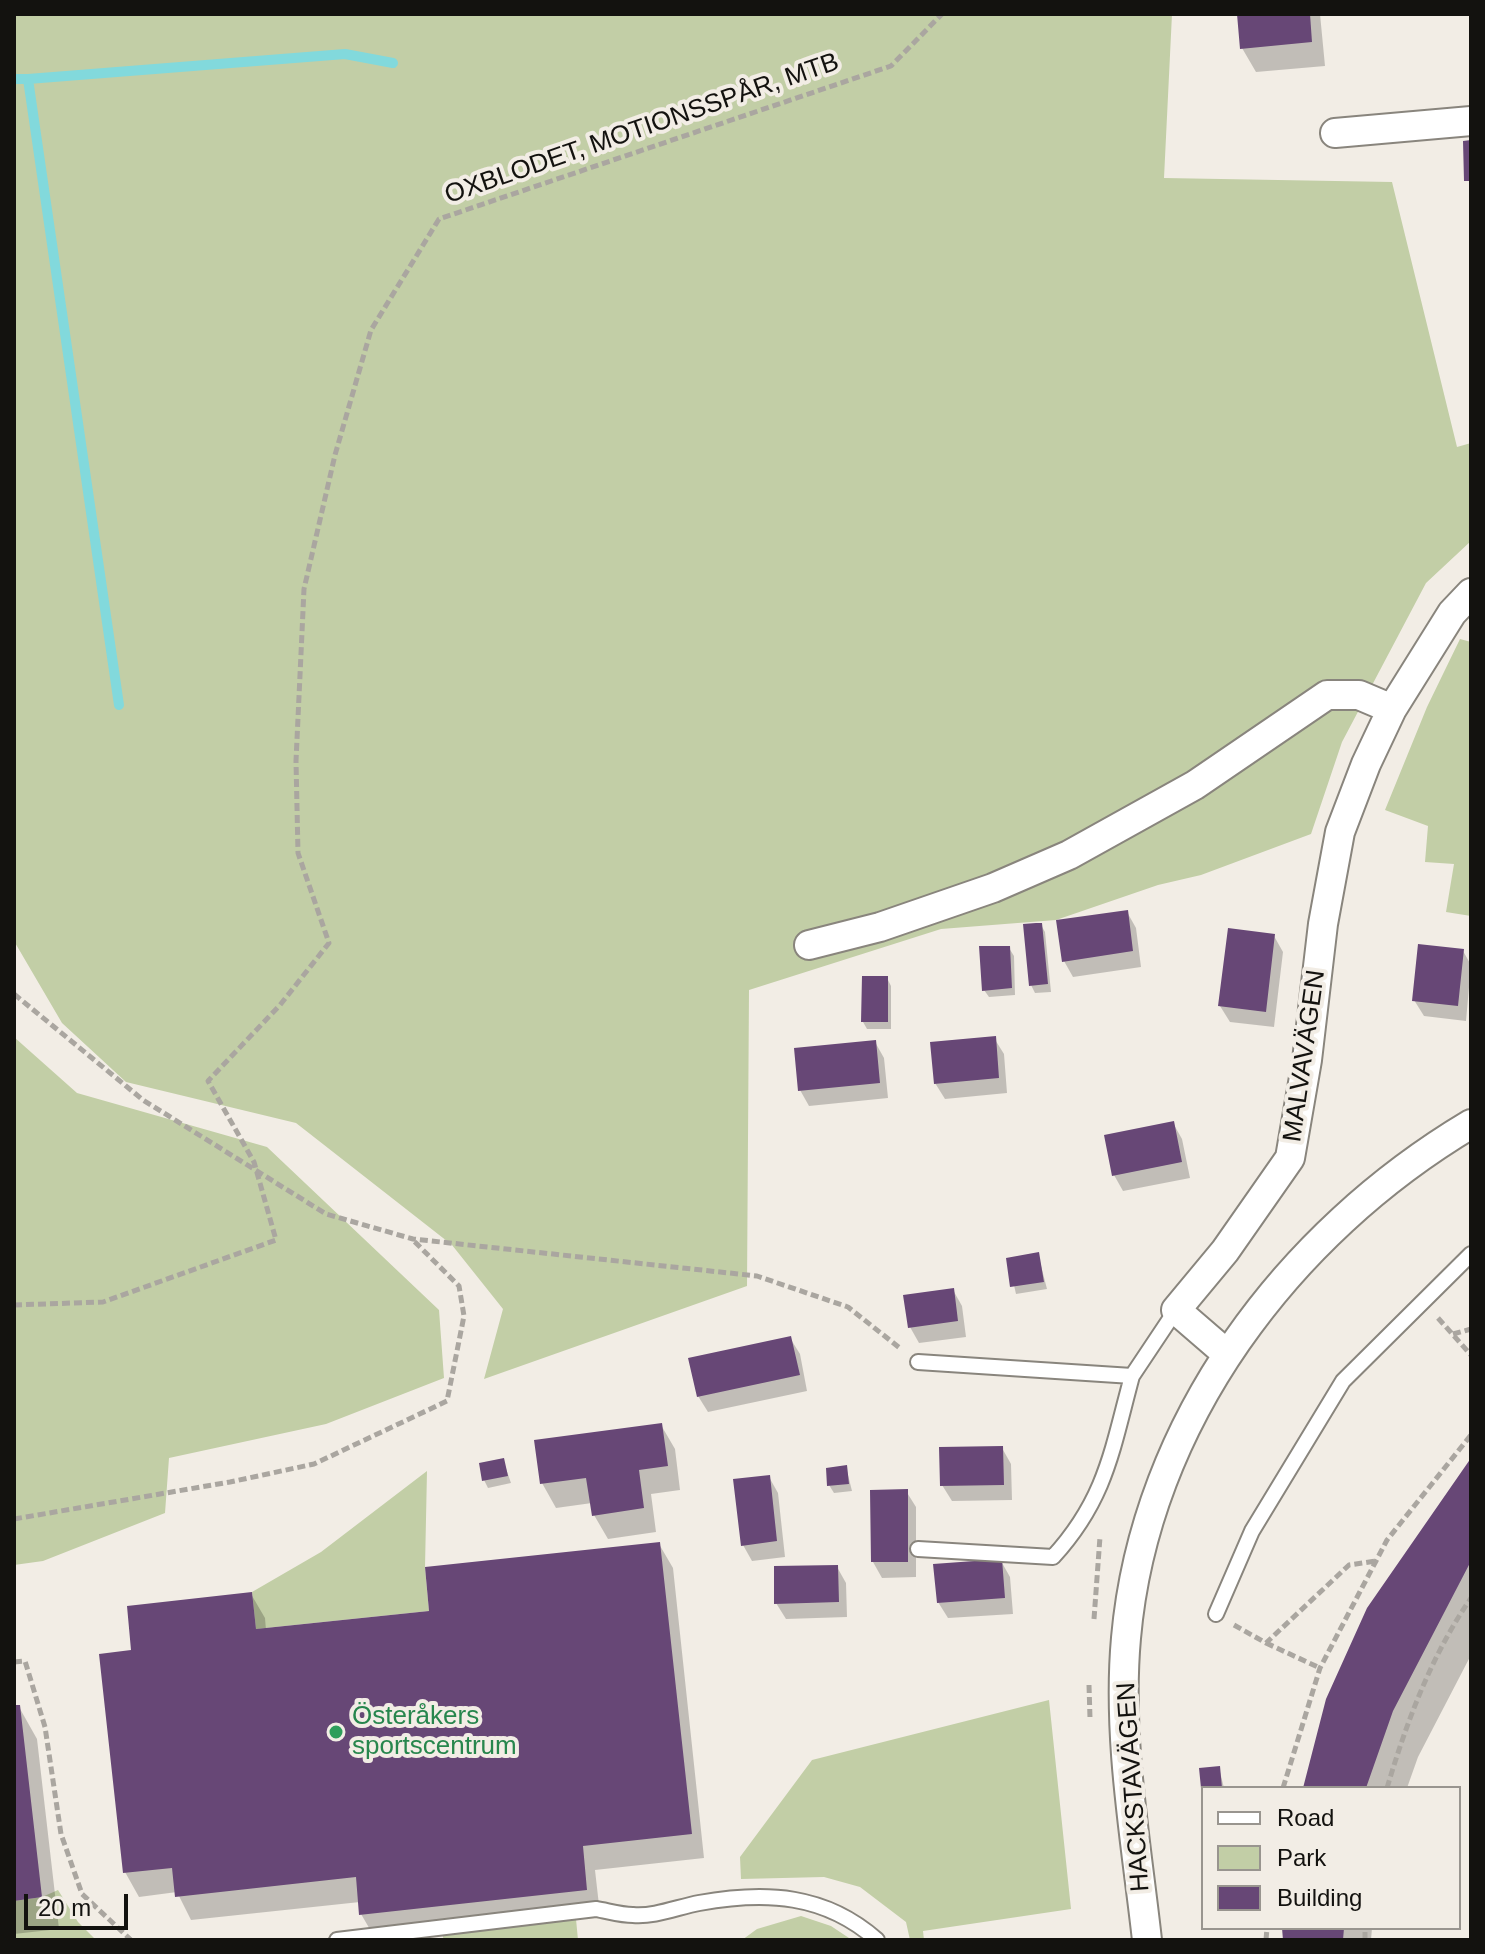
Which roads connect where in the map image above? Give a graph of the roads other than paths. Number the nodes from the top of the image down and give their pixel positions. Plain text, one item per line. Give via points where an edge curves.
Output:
1 (1471, 121) edge
2 (1335, 133) dead end
3 (1471, 593) edge
4 (1392, 709) junction
5 (809, 945) dead end
6 (1471, 1124) edge
7 (1471, 1254) edge
8 (1176, 1310) junction
9 (1227, 1354) junction
10 (918, 1362) road end
11 (1132, 1376) junction
12 (918, 1549) dead end
13 (1216, 1614) road end
14 (337, 1940) edge
15 (877, 1940) edge
16 (1147, 1940) edge

1 - 2 street
3 - 4 street, MALVAVÄGEN via 1452,613
4 - 5 street via 1359,695 1327,695 1195,785 1069,855 880,927
4 - 8 street, MALVAVÄGEN via 1340,832 1290,1158
6 - 9 street, HACKSTAVÄGEN via 1414,1160 1336,1224 1276,1289
7 - 13 lane via 1343,1381 1252,1531
8 - 9 street
8 - 11 lane
9 - 16 street, HACKSTAVÄGEN via 1189,1418 1167,1469 1147,1526 1126,1638 1126,1741
10 - 11 lane
11 - 12 lane via 1104,1480 1081,1527 1053,1557
14 - 15 lane via 596,1909 635,1916 779,1897 847,1915

